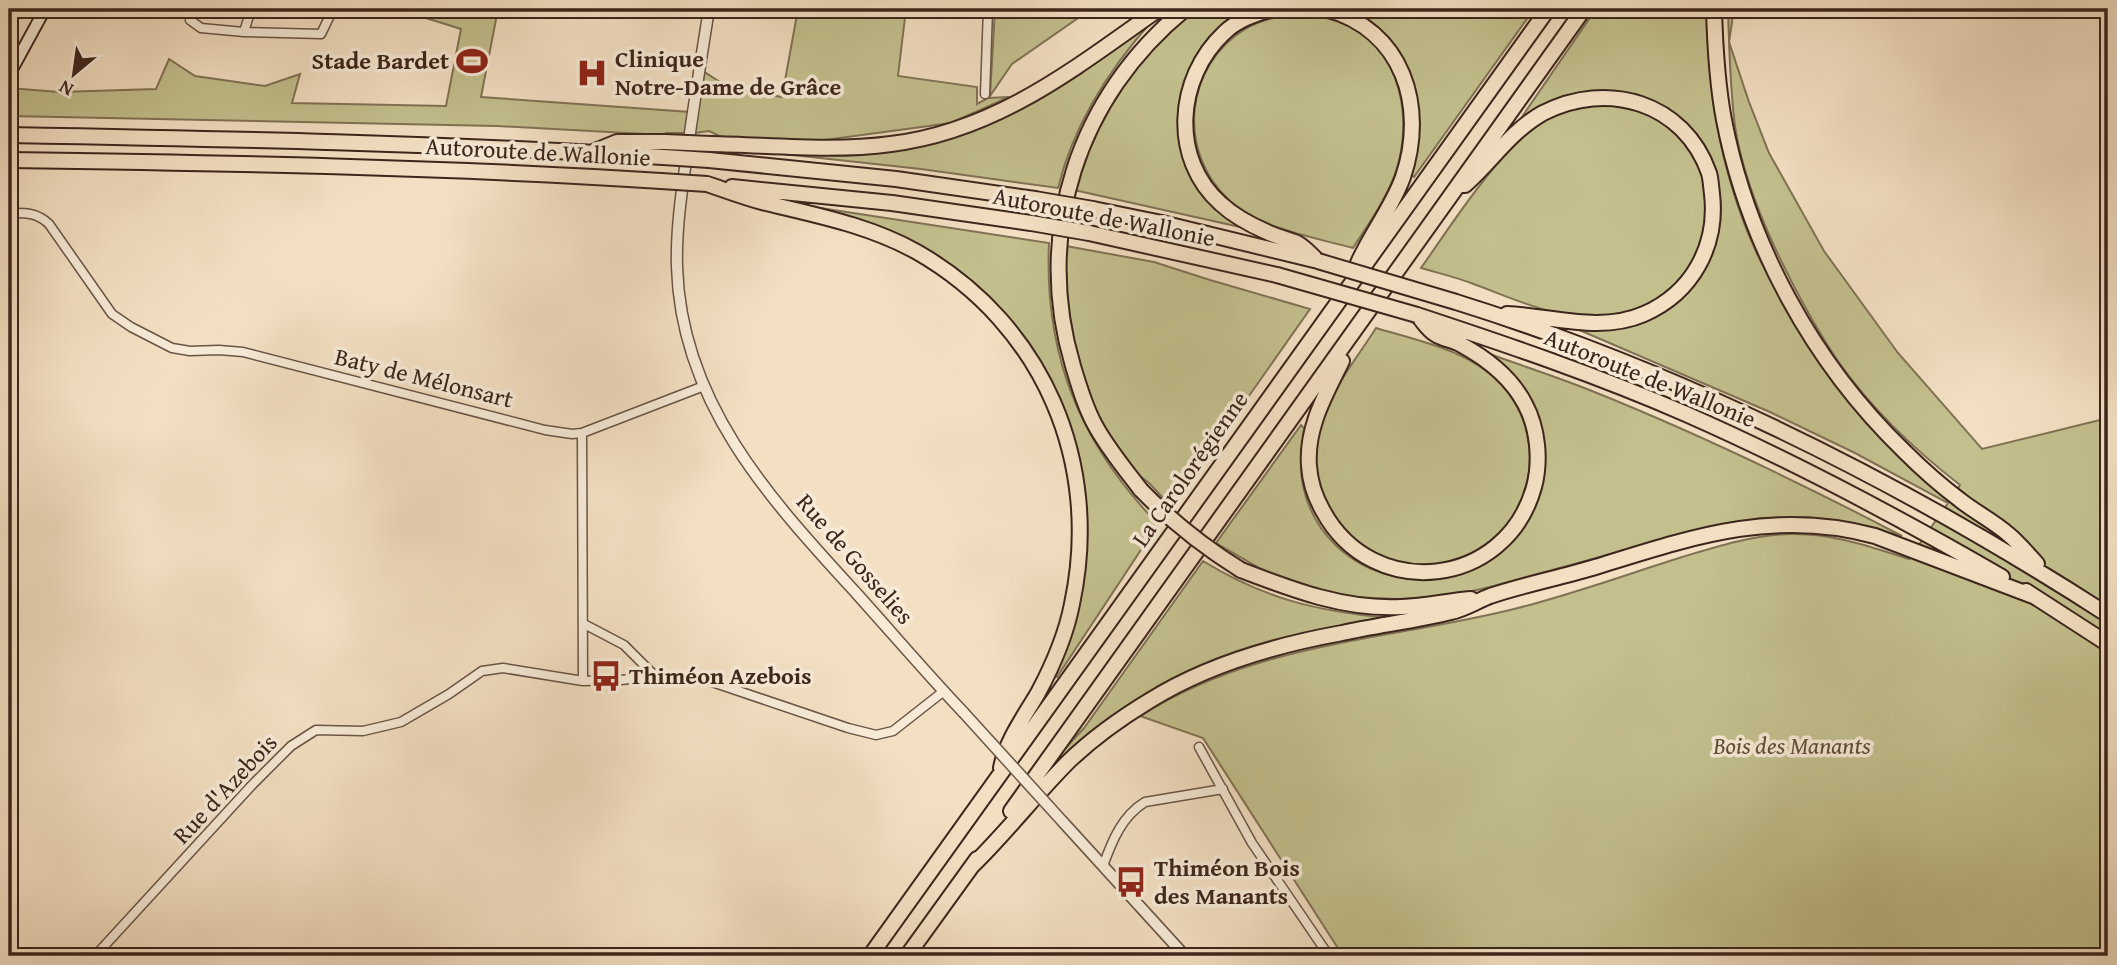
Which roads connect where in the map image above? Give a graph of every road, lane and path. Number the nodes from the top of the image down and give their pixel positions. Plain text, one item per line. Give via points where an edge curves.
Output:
1 (45, 9) edge
2 (251, 9) edge
3 (333, 9) edge
4 (709, 9) edge
5 (988, 9) edge
6 (1159, 9) edge
7 (1185, 9) edge
8 (1272, 9) edge
9 (1326, 9) edge
10 (1548, 9) edge
11 (1584, 9) edge
12 (1713, 9) edge
13 (190, 20) dead end
14 (244, 32) junction
15 (9, 75) edge
16 (985, 94) dead end
17 (9, 135) edge
18 (664, 149) junction
19 (9, 160) edge
20 (706, 184) junction
21 (1444, 205) junction
22 (9, 213) edge
23 (1296, 249) junction
24 (1346, 290) junction
25 (1492, 313) junction
26 (1359, 325) junction
27 (1437, 328) junction
28 (704, 386) junction
29 (582, 433) junction
30 (2050, 578) junction
31 (1489, 596) junction
32 (2033, 596) junction
33 (2108, 615) edge
34 (583, 624) junction
35 (2108, 644) edge
36 (655, 676) junction
37 (583, 681) junction
38 (944, 691) junction
39 (1199, 747) dead end
40 (1000, 775) junction
41 (1223, 789) junction
42 (972, 866) junction
43 (1103, 866) junction
44 (95, 956) edge
45 (870, 956) edge
46 (907, 956) edge
47 (1185, 956) edge
48 (1329, 956) edge

1 - 15 main road
2 - 14 street
3 - 14 street via 321,34
4 - 28 street, Rue de Gosselies via 677,223 681,306
5 - 16 street
6 - 18 highway, bridge via 1026,99 940,135 838,147 710,144
7 - 31 highway, bridge via 1163,26 1114,85 1084,140 1064,203 1060,305 1078,384 1095,424 1141,490 1186,533 1241,569 1303,594 1351,604 1400,607
8 - 23 highway via 1240,21 1210,47 1189,85 1185,139 1203,183 1220,204
9 - 24 highway via 1364,26 1384,43 1398,61 1410,105 1409,153 1403,176
10 - 24 highway, La Carolorégienne
11 - 21 highway
12 - 30 highway via 1723,119 1738,179 1786,295 1851,394 1903,450 1959,500 2008,534
13 - 14 street via 201,28
17 - 18 highway, Autoroute de Wallonie via 592,152 617,142
18 - 23 highway, Autoroute de Wallonie, bridge via 709,160 1035,199
19 - 20 highway, Autoroute de Wallonie, bridge via 506,172
20 - 27 highway, Autoroute de Wallonie, bridge via 866,200 1089,233 1277,275 1417,315
20 - 40 highway via 850,223 916,252 976,295 1025,350 1043,380 1058,412 1076,478 1081,544 1071,608 1051,667 1004,751
21 - 25 highway via 1524,126 1542,113 1587,97 1629,99 1653,109 1689,138 1704,161 1714,211 1710,235 1699,268 1680,291 1626,320 1599,323
21 - 26 highway
22 - 29 street, Baty de Mélonsart via 42,217 112,314 172,348 243,352 545,430
23 - 25 highway, Autoroute de Wallonie, bridge via 1318,261
24 - 40 highway, La Carolorégienne
25 - 30 highway, Autoroute de Wallonie via 1790,434
26 - 27 highway via 1318,408 1308,465 1318,502 1337,533 1367,558 1403,571 1443,571 1483,556 1517,523 1536,477 1532,424 1510,382 1492,364
26 - 42 highway
27 - 32 highway, Autoroute de Wallonie via 1579,371 1686,414 1871,503
28 - 29 street, Baty de Mélonsart
28 - 38 street, Rue de Gosselies via 740,454 788,517
29 - 34 street
30 - 33 highway, Autoroute de Wallonie
31 - 32 highway via 1664,546 1772,524 1851,529
31 - 42 highway via 1454,612 1261,652 1185,681 1109,727 1070,760
32 - 35 highway, Autoroute de Wallonie
34 - 36 street via 624,645
34 - 37 street
36 - 37 street, Rue d'Azebois
36 - 38 street, Rue d'Azebois via 706,680 876,735 893,731
37 - 44 street, Rue d'Azebois via 503,668 482,671 401,722 363,731 316,730 290,746
38 - 43 street, Rue de Gosselies, bridge
39 - 41 street
40 - 45 highway, La Carolorégienne
41 - 43 street via 1136,807 1112,841
41 - 48 street via 1252,844
42 - 46 highway
43 - 47 street, Rue de Gosselies

